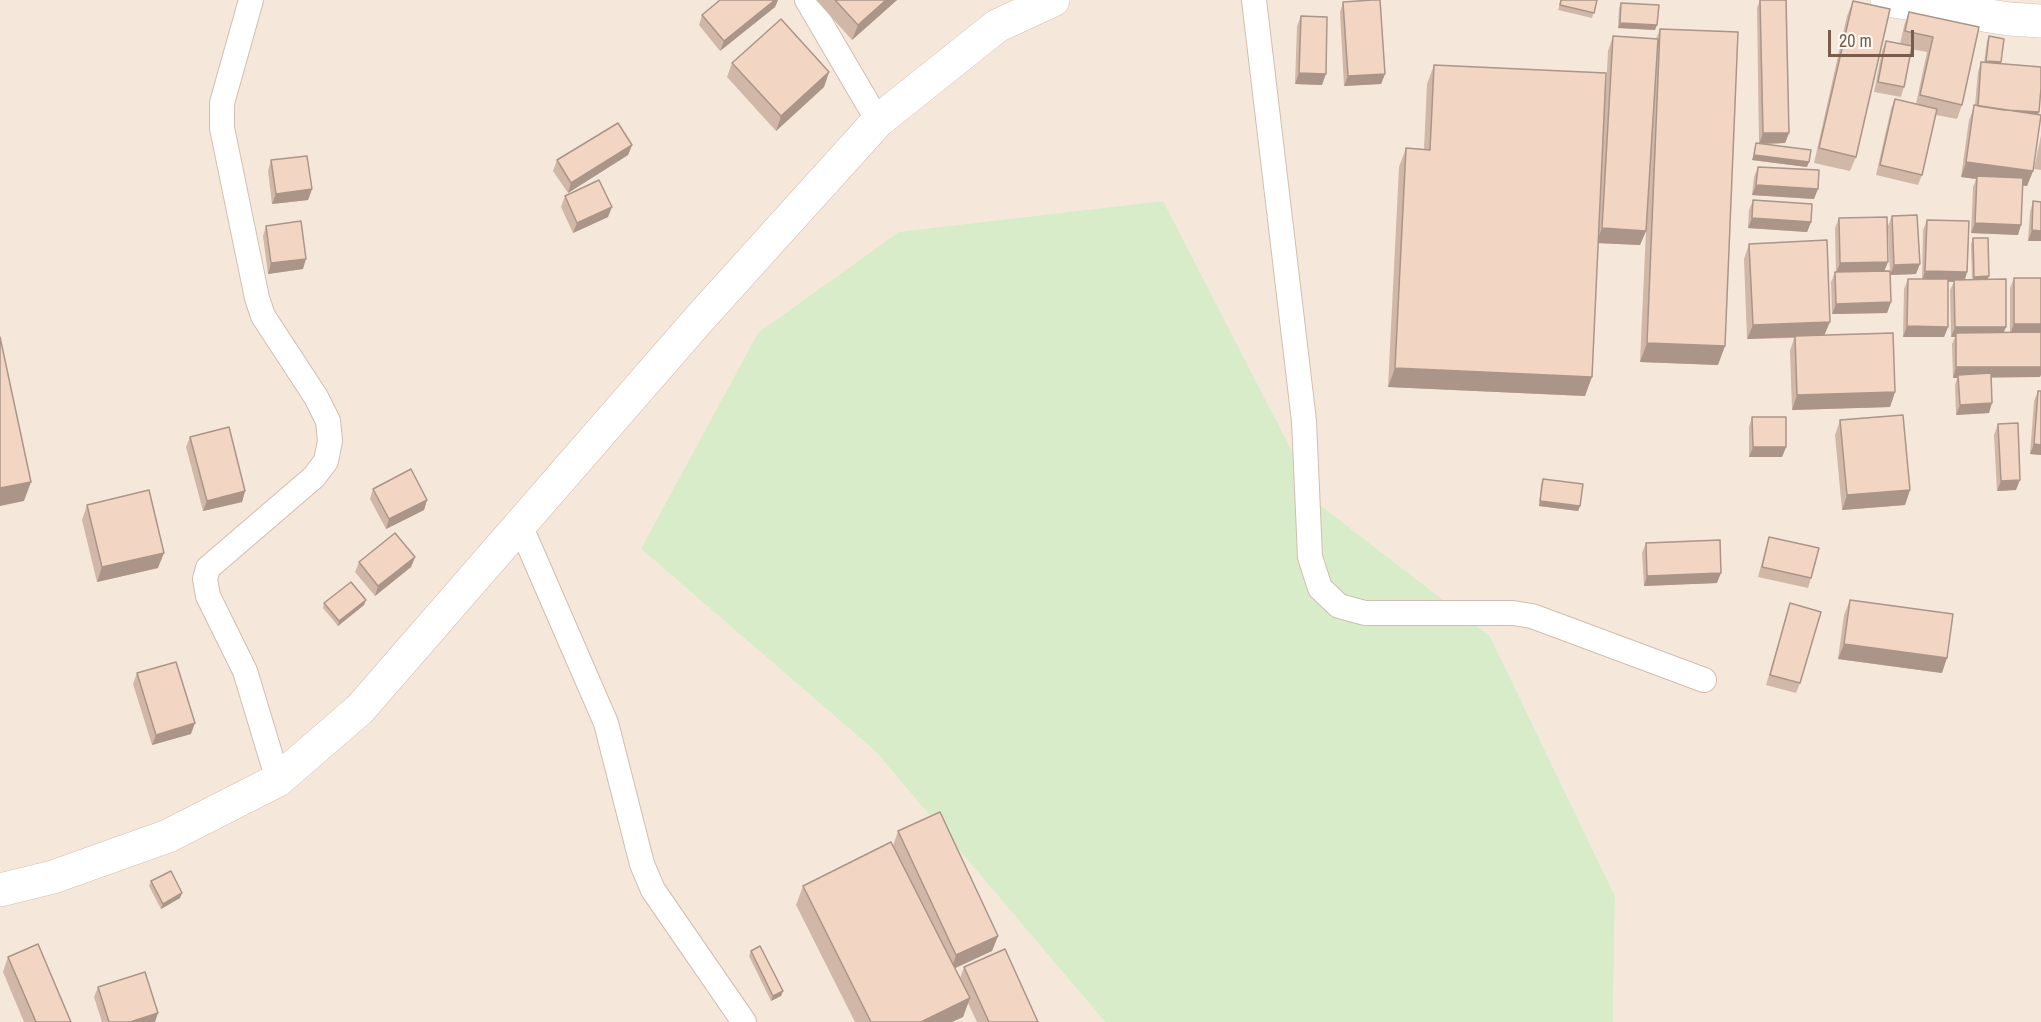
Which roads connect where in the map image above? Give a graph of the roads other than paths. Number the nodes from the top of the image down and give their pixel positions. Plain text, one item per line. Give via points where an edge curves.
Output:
1 (251, 0) edge
2 (807, 0) edge
3 (1053, 0) edge
4 (1254, 0) edge
5 (1887, 0) edge
6 (2041, 21) edge
7 (878, 121) junction
8 (520, 525) junction
9 (1704, 680) dead end
10 (278, 780) junction
11 (0, 890) edge
12 (744, 1022) edge

1 - 10 street via 222,103 222,128 257,297 264,316 316,397 328,421 330,441 326,461 314,477 208,568 205,579 208,596 245,671
2 - 7 street
3 - 7 main road via 997,26
4 - 9 street via 1304,421 1310,557 1320,588 1339,606 1365,613 1532,616
5 - 6 main road
7 - 8 main road
8 - 10 main road via 360,709
8 - 12 street via 606,723 642,864 653,890
10 - 11 main road via 168,836 53,878

